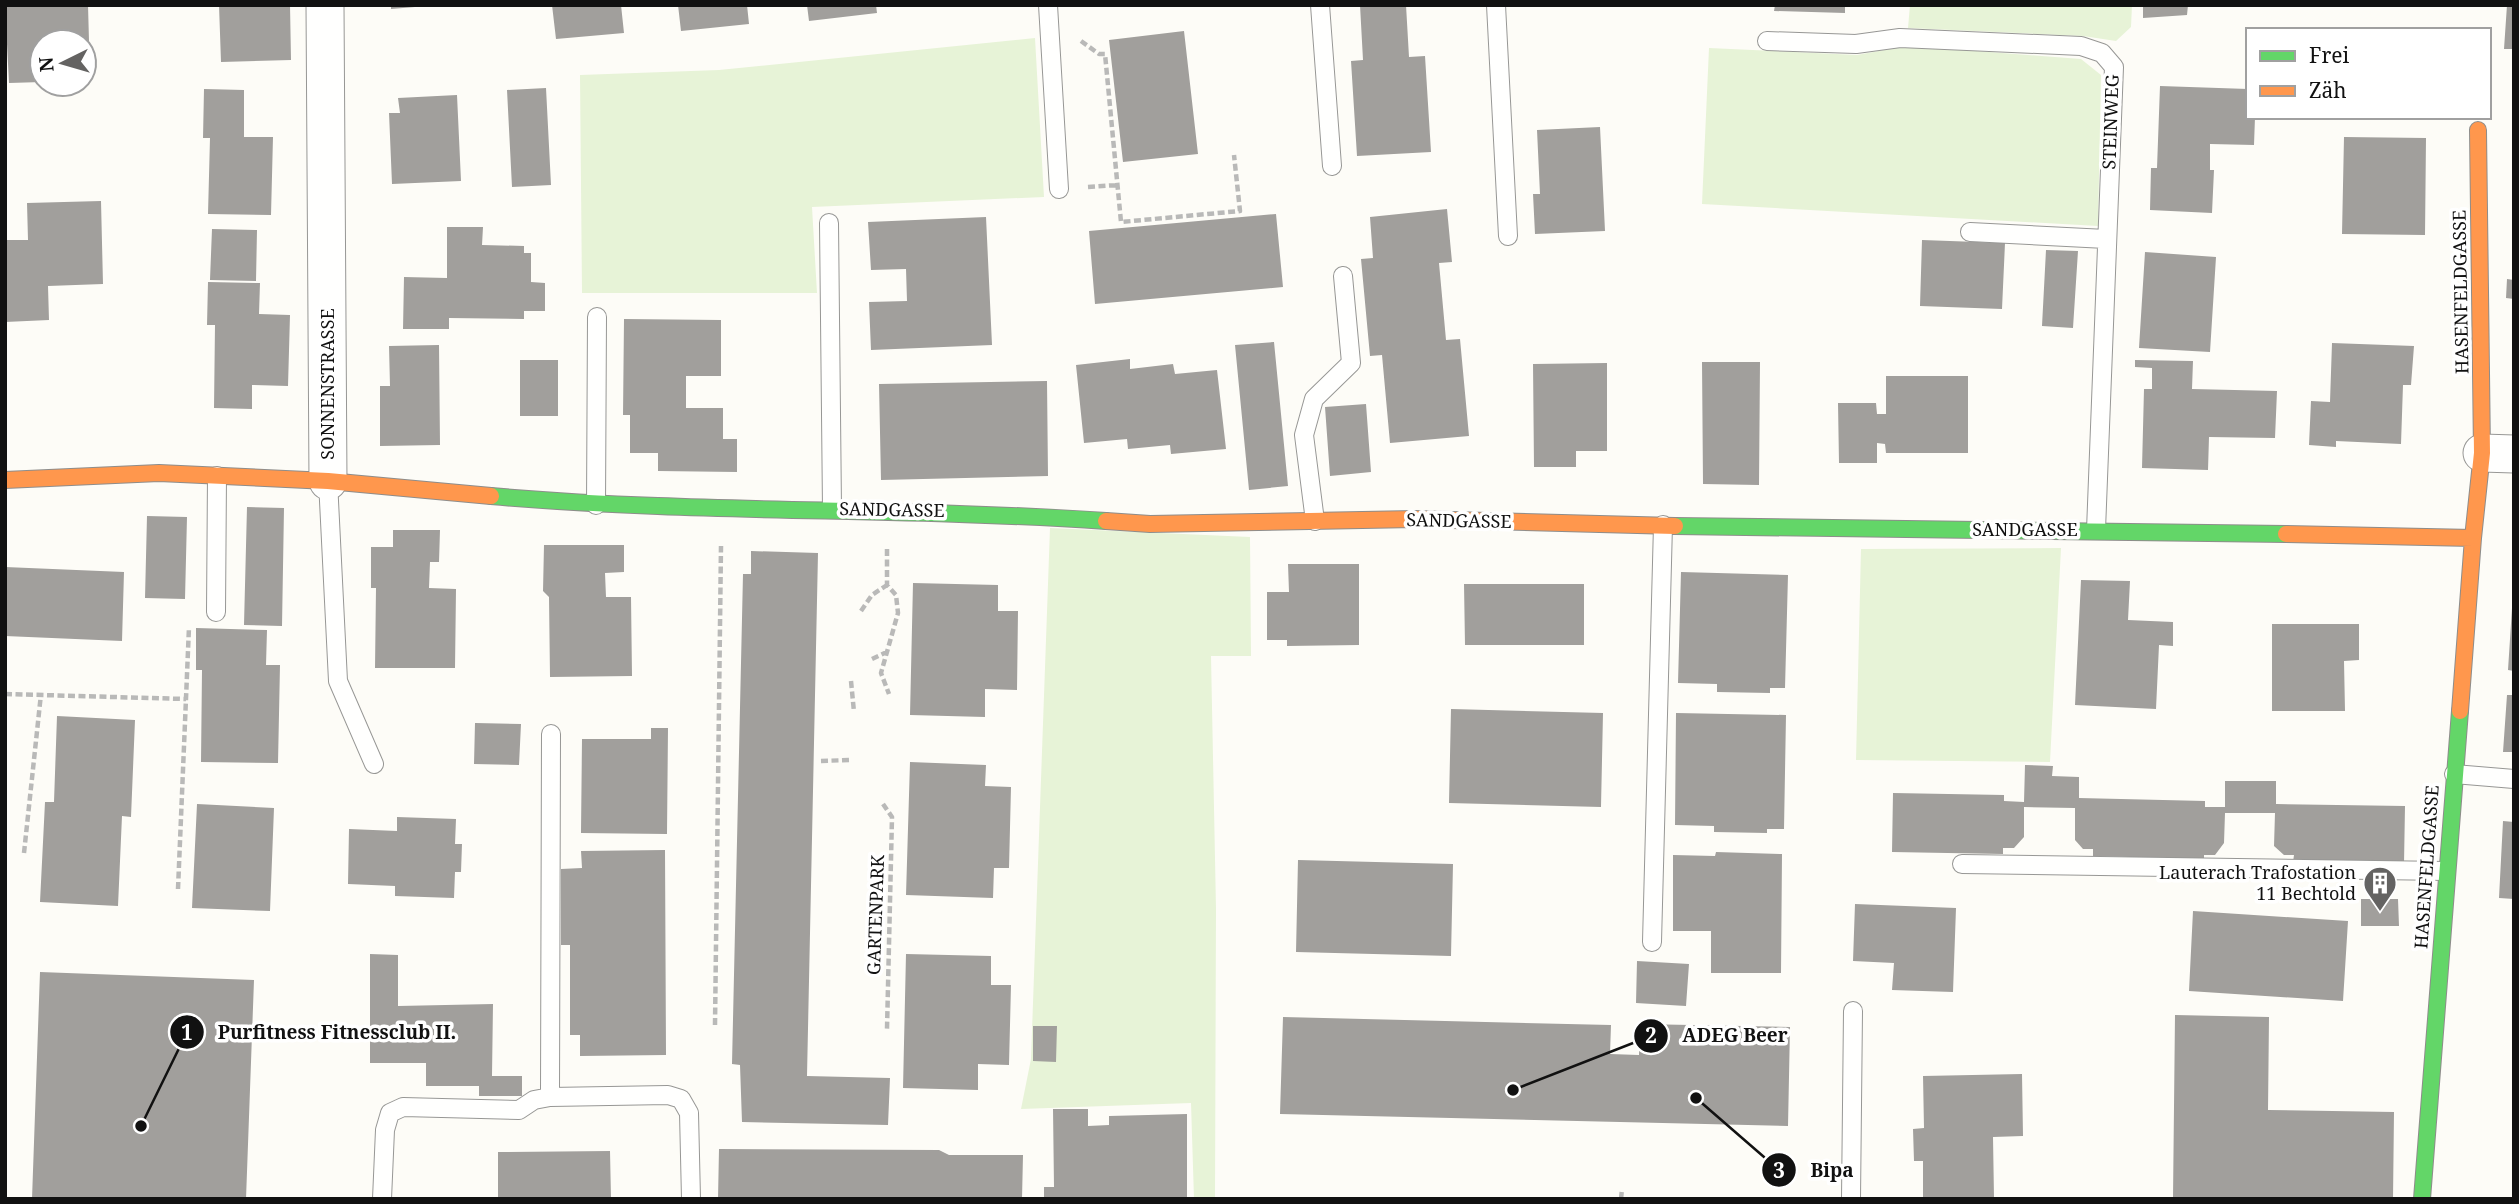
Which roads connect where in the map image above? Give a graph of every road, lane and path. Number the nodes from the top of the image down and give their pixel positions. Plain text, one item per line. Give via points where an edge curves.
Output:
1 (325, 5) edge
2 (1048, 5) edge
3 (1320, 5) edge
4 (1496, 5) edge
5 (1078, 37) dead end
6 (1768, 41) dead end
7 (2478, 130) dead end
8 (1234, 155) dead end
9 (1332, 166) dead end
10 (1059, 189) dead end
11 (829, 223) dead end
12 (1970, 232) dead end
13 (1508, 236) dead end
14 (2106, 239) junction
15 (1343, 276) dead end
16 (597, 317) dead end
17 (2498, 454) edge
18 (217, 475) junction
19 (5, 480) edge
20 (328, 481) junction
21 (596, 505) junction
22 (722, 507) junction
23 (832, 509) junction
24 (887, 510) junction
25 (1315, 521) junction
26 (1663, 525) junction
27 (2096, 530) junction
28 (2473, 538) junction
29 (887, 585) junction
30 (861, 611) dead end
31 (216, 612) joint
32 (889, 651) junction
33 (872, 659) dead end
34 (851, 681) dead end
35 (5, 694) edge
36 (41, 694) junction
37 (889, 694) dead end
38 (186, 699) junction
39 (854, 712) dead end
40 (551, 734) dead end
41 (849, 760) dead end
42 (821, 761) dead end
43 (374, 764) dead end
44 (2454, 774) junction
45 (2514, 779) edge
46 (883, 804) dead end
47 (24, 853) dead end
48 (1962, 864) dead end
49 (2446, 871) junction
50 (178, 889) dead end
51 (1652, 942) dead end
52 (1853, 1011) dead end
53 (715, 1025) dead end
54 (887, 1029) dead end
55 (550, 1097) junction
56 (1622, 1189) dead end
57 (382, 1199) edge
58 (691, 1199) edge
59 (1621, 1199) edge
60 (1852, 1199) edge
61 (2422, 1199) edge

1 - 20 street, SONNENSTRASSE
2 - 10 lane
3 - 9 lane
4 - 13 lane
5 - 8 path via 1105,54 1121,222 1240,211
6 - 14 lane, STEINWEG via 1856,44 1900,38 2081,46 2102,53 2114,67
7 - 17 street, HASENFELDGASSE
11 - 23 lane
12 - 14 lane
14 - 27 lane, STEINWEG
15 - 25 lane via 1351,363 1314,399 1304,435
16 - 21 lane
17 - 28 street
18 - 19 street, SONNENSTRASSE
18 - 20 street, SONNENSTRASSE
18 - 31 lane
20 - 21 street, SANDGASSE
20 - 43 lane via 338,681
21 - 22 street, SANDGASSE
22 - 23 street, SANDGASSE
22 - 53 path
23 - 24 street, SANDGASSE
24 - 25 street, SANDGASSE via 1150,524
24 - 29 path
25 - 26 street, SANDGASSE
26 - 27 street, SANDGASSE
26 - 51 lane
27 - 28 street, SANDGASSE
28 - 44 street, HASENFELDGASSE
29 - 30 path via 872,595
29 - 32 path via 896,595 898,613
31 - 38 path via 190,613
32 - 33 path
32 - 37 path via 881,673
34 - 39 path
35 - 36 path
36 - 38 path
36 - 47 path
38 - 50 path
40 - 55 lane
41 - 42 path
44 - 45 lane
44 - 49 street, HASENFELDGASSE
46 - 54 path, GARTENPARK via 892,817
48 - 49 lane
49 - 61 street, HASENFELDGASSE
52 - 60 lane
55 - 57 lane via 519,1110 403,1107 390,1113
55 - 58 lane via 668,1095 681,1099 688,1114
56 - 59 path

